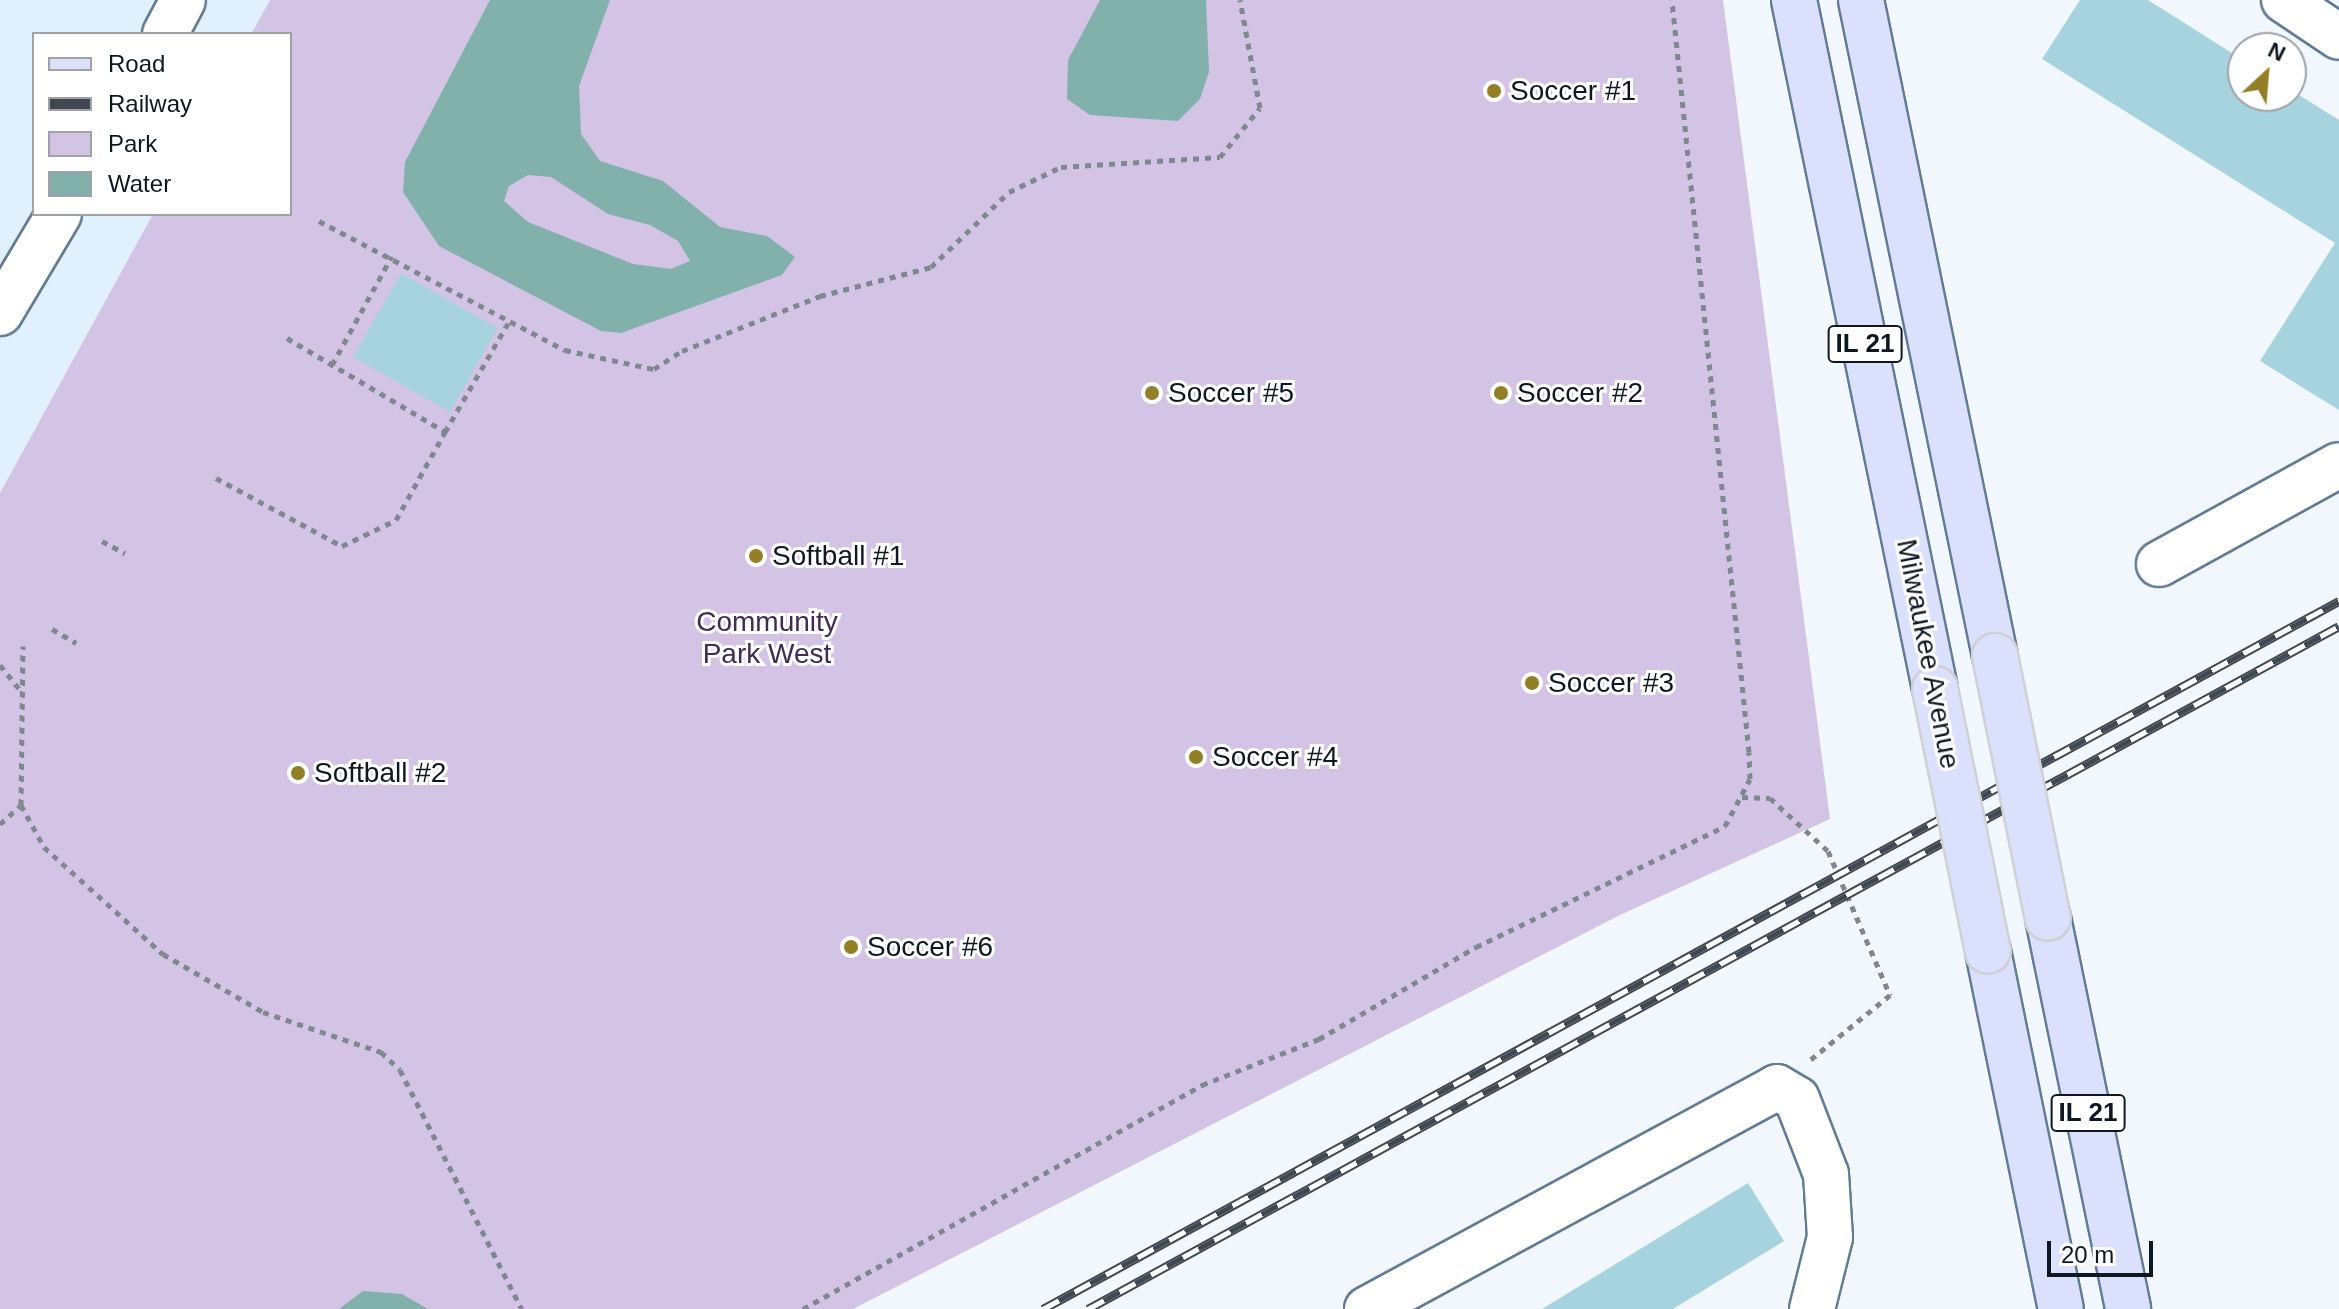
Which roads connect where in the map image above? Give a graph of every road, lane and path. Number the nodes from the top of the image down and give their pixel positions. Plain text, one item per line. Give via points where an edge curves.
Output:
1 (183, 0) edge
2 (1240, 0) edge
3 (1672, 0) edge
4 (1794, 0) edge
5 (1861, 0) edge
6 (2284, 0) edge
7 (166, 32) edge
8 (2339, 37) edge
9 (58, 216) edge
10 (319, 221) dead end
11 (392, 256) junction
12 (0, 313) edge
13 (510, 320) junction
14 (287, 338) dead end
15 (332, 365) junction
16 (445, 432) junction
17 (2339, 465) edge
18 (216, 478) dead end
19 (102, 541) dead end
20 (125, 553) dead end
21 (2159, 564) dead end
22 (52, 629) dead end
23 (76, 643) dead end
24 (23, 646) dead end
25 (0, 665) edge
26 (22, 692) junction
27 (1742, 797) junction
28 (21, 805) junction
29 (0, 824) edge
30 (1777, 1087) junction
31 (522, 1309) edge
32 (803, 1309) edge
33 (1367, 1309) edge
34 (1812, 1309) edge
35 (2061, 1309) edge
36 (2128, 1309) edge

1 - 7 street
2 - 13 path via 1260,108 1220,157 1061,167 1009,192 931,267 820,296 682,351 654,369 565,350
3 - 27 path via 1745,693 1750,779
4 - 35 main road, Milwaukee Avenue / IL 21, bridge
5 - 36 main road, IL 21, bridge
6 - 8 street
9 - 12 street
10 - 11 path
11 - 13 path
11 - 15 path
13 - 16 path
14 - 15 path
15 - 16 path
16 - 18 path via 396,520 342,546
17 - 21 street
19 - 20 path
22 - 23 path
24 - 26 path
25 - 26 path
26 - 28 path
27 - 30 path via 1770,798 1828,851 1890,995
27 - 32 path via 1725,826 1698,844 1476,947 1319,1039 1202,1085
28 - 29 path
28 - 31 path via 44,847 163,954 263,1012 381,1052 400,1070
30 - 33 street
30 - 34 street via 1797,1099 1826,1174 1830,1237

